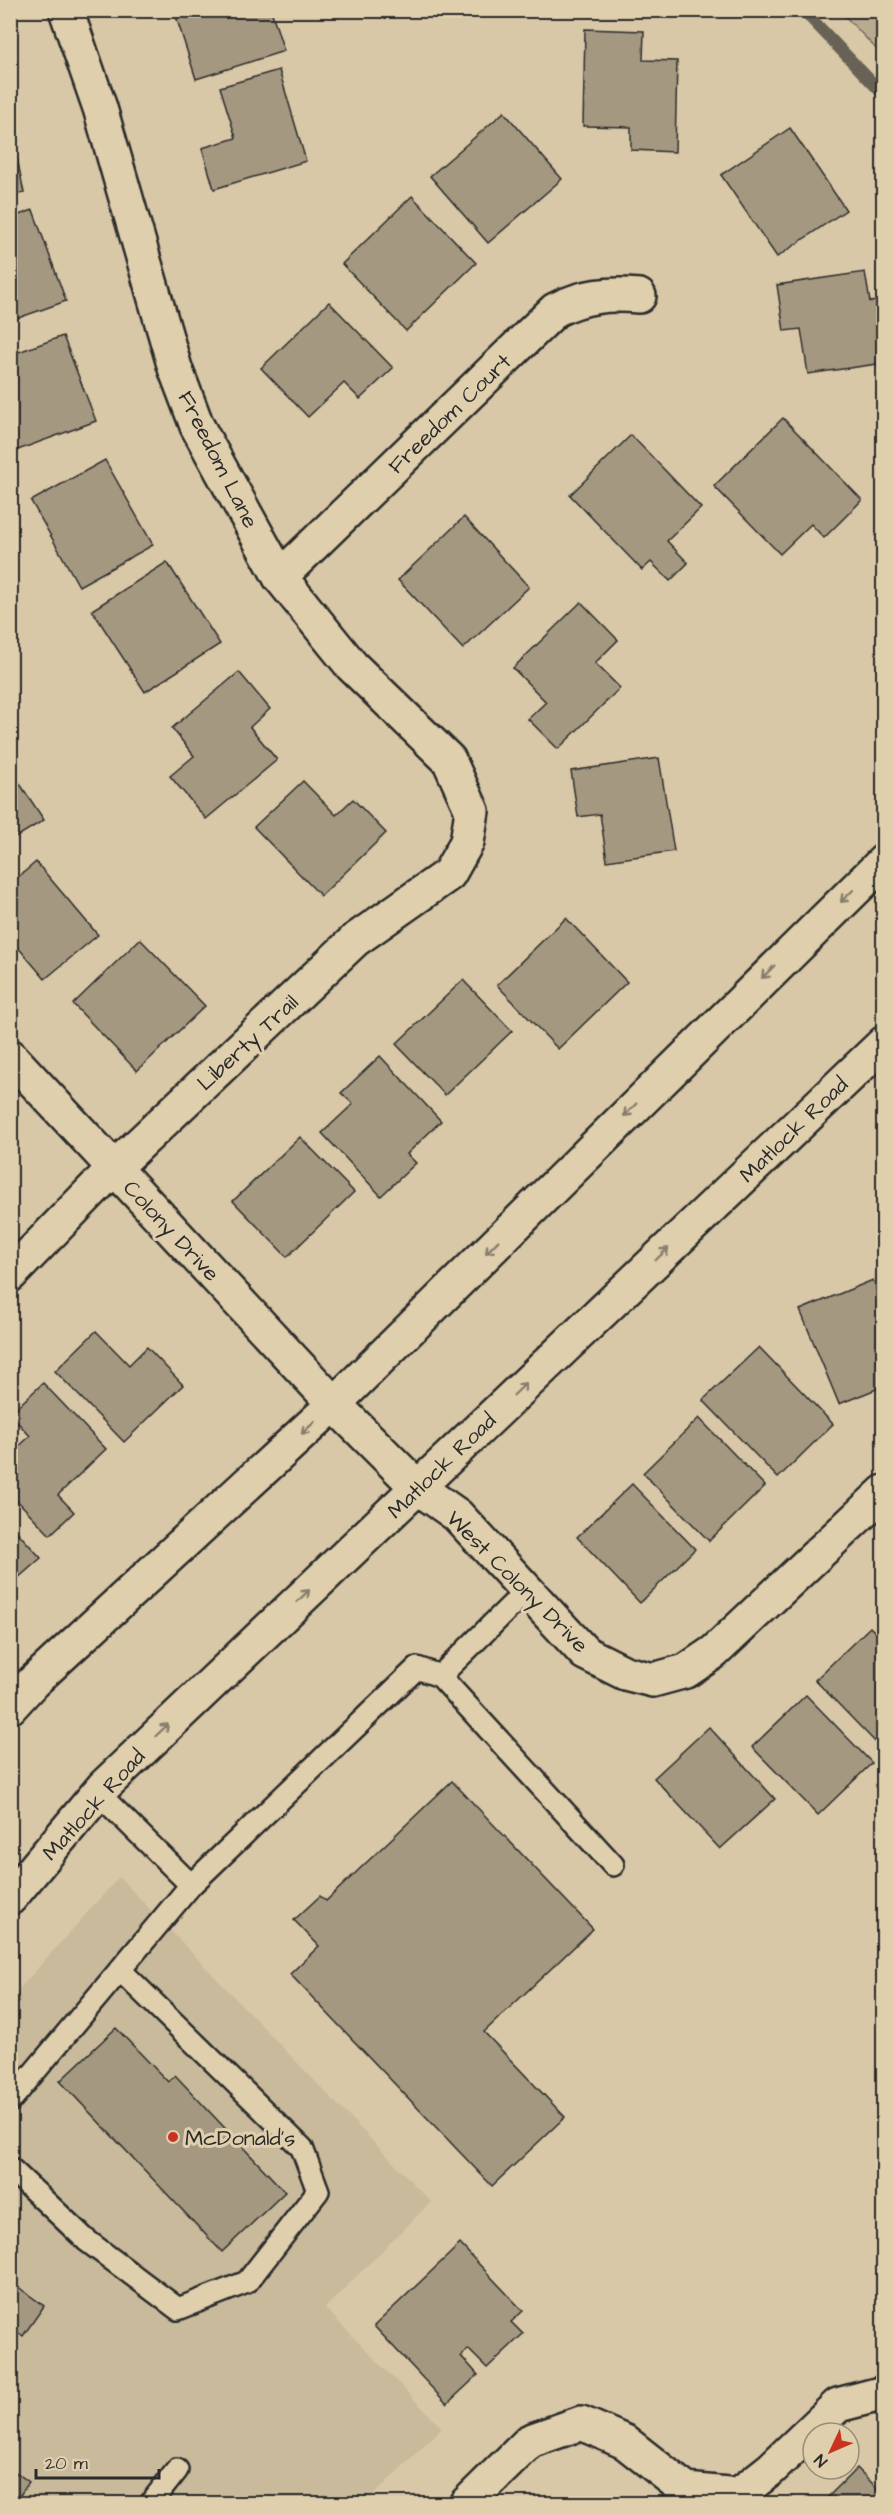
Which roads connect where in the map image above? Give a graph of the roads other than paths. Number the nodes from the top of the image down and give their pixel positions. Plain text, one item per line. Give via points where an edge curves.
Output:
1 (66, 10) edge
2 (639, 296) dead end
3 (280, 578) junction
4 (472, 811) joint
5 (884, 861) edge
6 (884, 1043) edge
7 (10, 1056) edge
8 (114, 1168) junction
9 (10, 1275) edge
10 (334, 1404) junction
11 (417, 1487) junction
12 (884, 1492) edge
13 (527, 1590) junction
14 (440, 1676) junction
15 (10, 1707) edge
16 (98, 1793) junction
17 (613, 1865) dead end
18 (191, 1885) junction
19 (10, 1898) edge
20 (120, 1970) junction
21 (10, 2101) edge
22 (10, 2168) edge
23 (884, 2393) edge
24 (177, 2470) dead end
25 (150, 2504) edge
26 (466, 2504) edge

1 - 3 street, Freedom Lane via 100,108 175,368 197,426
2 - 3 street, Freedom Court via 611,293 577,299 555,310
3 - 4 street, Freedom Lane via 352,666 449,760
4 - 8 street, Liberty Trail via 468,842 449,874 355,940
5 -> 10 street
11 -> 6 street, Matlock Road
7 - 8 street, Colony Drive
8 - 9 street, Liberty Trail
8 - 10 street, Colony Drive
10 - 11 street, West Colony Drive
10 -> 15 street
11 - 13 street, West Colony Drive via 457,1515
16 -> 11 street, Matlock Road
12 - 13 street, West Colony Drive via 714,1652 686,1671 653,1680 625,1673 585,1653
13 - 14 lane
14 - 17 lane
14 - 18 lane via 417,1668
16 - 18 lane
16 - 19 street, Matlock Road
18 - 20 lane
20 - 21 lane
20 - 22 lane via 302,2148 318,2191 246,2282 178,2309 86,2240
23 - 26 street via 838,2405 738,2495 687,2490 625,2442 581,2423 530,2441
24 - 25 lane

